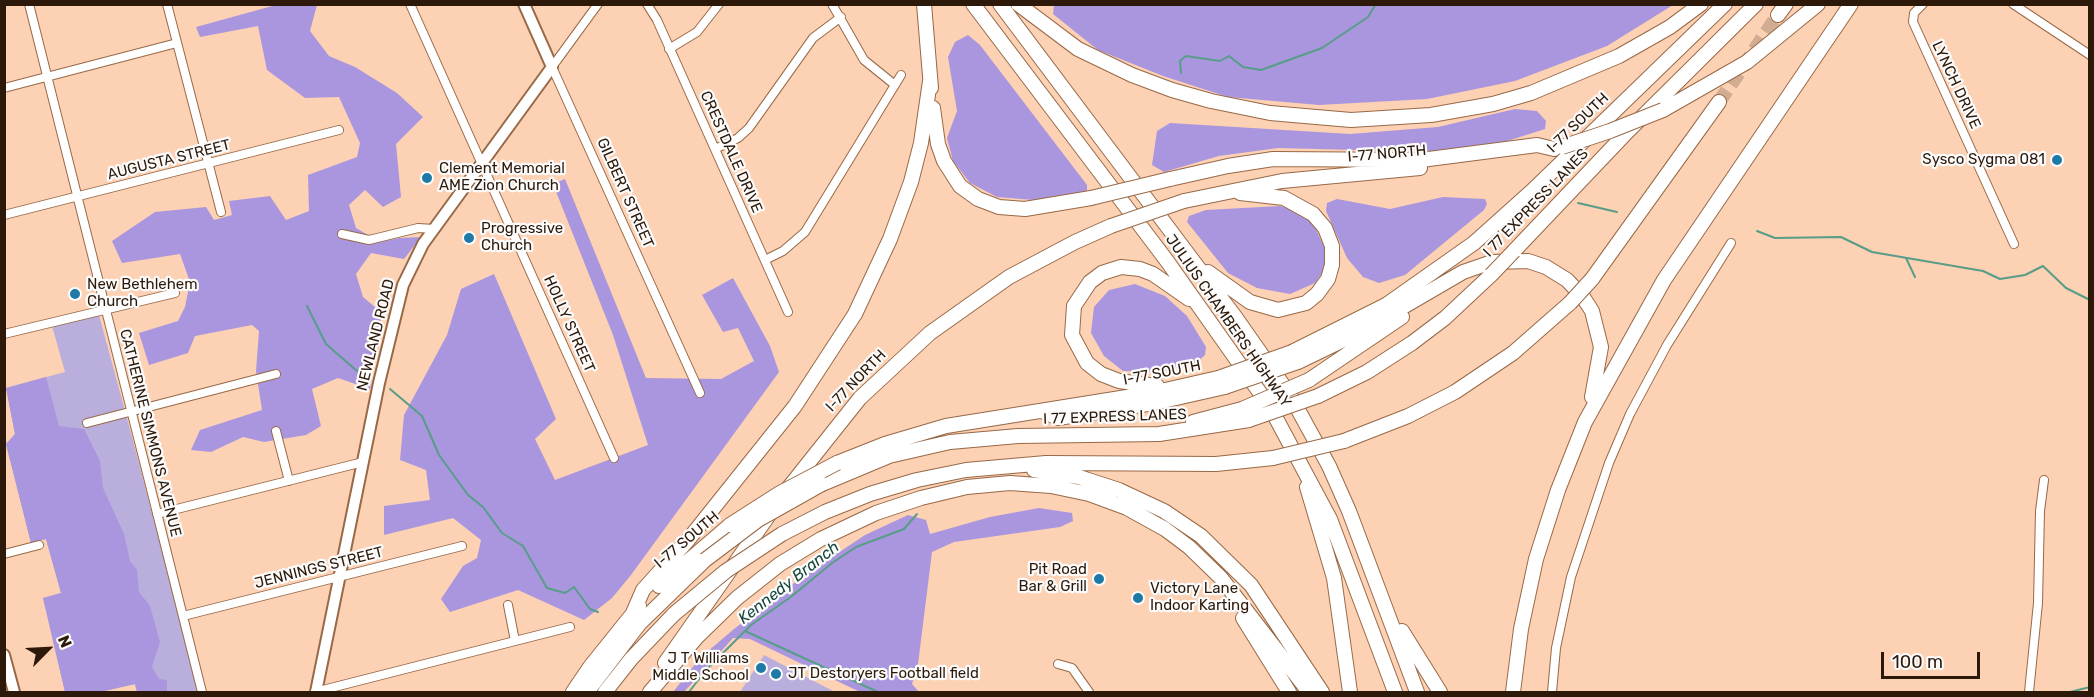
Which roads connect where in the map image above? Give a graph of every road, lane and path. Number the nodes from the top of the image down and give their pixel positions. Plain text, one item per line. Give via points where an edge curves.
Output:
1 (28, 4) edge
2 (167, 4) edge
3 (410, 4) edge
4 (524, 4) edge
5 (597, 4) edge
6 (647, 4) edge
7 (719, 4) edge
8 (832, 4) edge
9 (924, 4) edge
10 (973, 4) edge
11 (1000, 4) edge
12 (1017, 4) edge
13 (1701, 4) edge
14 (1725, 4) edge
15 (1756, 4) edge
16 (1818, 4) edge
17 (1851, 4) edge
18 (1923, 4) edge
19 (2013, 4) edge
20 (841, 17) junction
21 (177, 43) junction
22 (669, 49) junction
23 (2090, 55) edge
24 (552, 67) junction
25 (901, 75) dead end
26 (46, 76) junction
27 (930, 81) junction
28 (895, 85) junction
29 (4, 88) edge
30 (1719, 102) tunnel mouth
31 (339, 130) dead end
32 (1558, 148) junction
33 (715, 149) junction
34 (208, 163) junction
35 (482, 164) junction
36 (1223, 191) junction
37 (76, 197) junction
38 (221, 212) dead end
39 (4, 215) edge
40 (434, 229) junction
41 (342, 234) dead end
42 (1731, 243) dead end
43 (2014, 244) dead end
44 (1192, 259) junction
45 (765, 260) junction
46 (1453, 277) junction
47 (175, 293) dead end
48 (1199, 307) junction
49 (105, 309) junction
50 (788, 312) dead end
51 (4, 334) edge
52 (1295, 357) junction
53 (276, 374) dead end
54 (1222, 382) junction
55 (1180, 387) junction
56 (700, 393) dead end
57 (1042, 411) junction
58 (130, 412) junction
59 (1245, 414) junction
60 (1585, 422) junction
61 (87, 423) dead end
62 (276, 431) dead end
63 (1295, 450) junction
64 (614, 458) dead end
65 (363, 462) junction
66 (966, 470) junction
67 (2044, 480) dead end
68 (289, 481) junction
69 (157, 514) junction
70 (1177, 537) junction
71 (39, 545) dead end
72 (462, 546) dead end
73 (4, 554) edge
74 (340, 577) junction
75 (1384, 601) junction
76 (508, 605) dead end
77 (633, 613) junction
78 (183, 616) junction
79 (570, 627) dead end
80 (515, 641) junction
81 (5, 659) edge
82 (1058, 664) dead end
83 (316, 692) edge
84 (14, 693) edge
85 (202, 693) edge
86 (573, 693) edge
87 (587, 693) edge
88 (605, 693) edge
89 (648, 693) edge
90 (1089, 693) edge
91 (1289, 693) edge
92 (1309, 693) edge
93 (1322, 693) edge
94 (1350, 693) edge
95 (1395, 693) edge
96 (1417, 693) edge
97 (1440, 693) edge
98 (1513, 693) edge
99 (1552, 693) edge
100 (2029, 693) edge

1 - 26 street, CATHERINE SIMMONS AVENUE
2 - 21 street
3 - 35 street, HOLLY STREET
4 - 24 street, GILBERT STREET
5 - 24 street, NEWLAND ROAD
6 - 22 street, CRESTDALE DRIVE
7 - 22 street via 697,32
8 - 20 street
9 - 27 highway
10 - 48 highway, JULIUS CHAMBERS HIGHWAY
11 - 44 highway, JULIUS CHAMBERS HIGHWAY
12 - 13 highway via 1078,49 1162,86 1261,112 1351,120 1431,115 1531,93 1628,52
14 - 52 highway, I-77 SOUTH via 1474,243 1386,305
15 - 59 highway, I 77 EXPRESS LANES, bridge via 1445,318 1367,372 1318,396
16 - 32 highway, I-77 NORTH, bridge via 1761,52 1714,83 1663,110
17 - 60 highway via 1664,280
18 - 43 street, LYNCH DRIVE via 1914,14 1913,22
19 - 23 street
20 - 28 street via 864,60
20 - 33 street via 813,38 744,133
21 - 26 street
21 - 34 street
22 - 33 street, CRESTDALE DRIVE
24 - 35 street, NEWLAND ROAD
24 - 56 street, GILBERT STREET
25 - 28 street
26 - 29 street
26 - 37 street, CATHERINE SIMMONS AVENUE
27 - 32 highway, bridge via 941,154 951,175 972,196 999,207 1025,210 1273,159 1421,160 1537,146
27 - 77 highway via 921,143 908,191 855,314 789,414 643,590
28 - 45 street via 805,232
30 - 66 highway, bridge via 1592,279 1570,303 1513,354 1462,388 1408,416 1344,441 1273,458 1216,464 1046,463
31 - 34 street, AUGUSTA STREET
32 - 36 highway, I-77 NORTH via 1470,163 1282,181
33 - 45 street, CRESTDALE DRIVE
34 - 37 street, AUGUSTA STREET
34 - 38 street
35 - 40 street, NEWLAND ROAD
35 - 64 street, HOLLY STREET
36 - 44 highway via 1284,198 1313,214 1325,228 1332,246 1328,279 1306,303 1271,310 1242,298
36 - 89 highway, I-77 NORTH, bridge via 1111,226 1051,253 990,289 930,333 876,381 838,423 690,625
37 - 39 street, AUGUSTA STREET
37 - 49 street, CATHERINE SIMMONS AVENUE
40 - 41 street via 418,228 369,240
40 - 65 street, NEWLAND ROAD via 415,257 398,297
42 - 99 street via 1663,352 1609,463 1571,577 1556,648
44 - 75 highway, JULIUS CHAMBERS HIGHWAY via 1255,344 1303,418 1340,489
45 - 50 street, CRESTDALE DRIVE
46 - 52 highway via 1376,323
46 - 59 highway, bridge via 1355,351
46 - 60 highway via 1492,262 1528,261 1553,271 1578,291 1595,318 1601,347
47 - 49 street
48 - 55 highway via 1153,274 1128,267 1108,270 1090,282 1080,293 1072,313 1075,342 1094,369 1119,381
48 - 63 highway, JULIUS CHAMBERS HIGHWAY via 1254,383
49 - 51 street
49 - 58 street, CATHERINE SIMMONS AVENUE
52 - 54 highway, bridge
53 - 58 street
54 - 55 highway, I-77 SOUTH
54 - 57 highway via 1173,400 1058,418
55 - 57 highway, I-77 SOUTH
57 - 77 highway, I-77 SOUTH, bridge via 939,428 837,463 730,525 683,563
58 - 61 street
58 - 69 street, CATHERINE SIMMONS AVENUE
59 - 87 highway, I 77 EXPRESS LANES, bridge via 1176,433 1000,436 950,442 889,456 822,484 765,516 705,560 646,616
60 - 98 highway via 1536,559
62 - 68 street
63 - 94 highway via 1334,578
63 - 95 highway, JULIUS CHAMBERS HIGHWAY via 1330,519
65 - 68 street
65 - 74 street, NEWLAND ROAD
66 - 88 highway, bridge via 870,494 782,534 726,571 674,614
66 - 93 highway via 1025,469 1079,477 1136,497 1176,519 1213,546 1251,585
67 - 100 street
68 - 69 street
69 - 78 street, CATHERINE SIMMONS AVENUE
70 - 89 highway via 1114,503 1051,486 982,485 921,498 848,525 774,568 717,617
70 - 91 highway via 1242,615
70 - 92 highway via 1232,590
71 - 73 street
72 - 74 street, JENNINGS STREET
74 - 78 street, JENNINGS STREET
74 - 83 street, NEWLAND ROAD
75 - 96 highway, JULIUS CHAMBERS HIGHWAY
75 - 97 highway
76 - 80 street
77 - 86 highway, I-77 SOUTH
78 - 85 street, CATHERINE SIMMONS AVENUE
79 - 80 street
80 - 83 street
81 - 84 street
82 - 90 street via 1072,668

